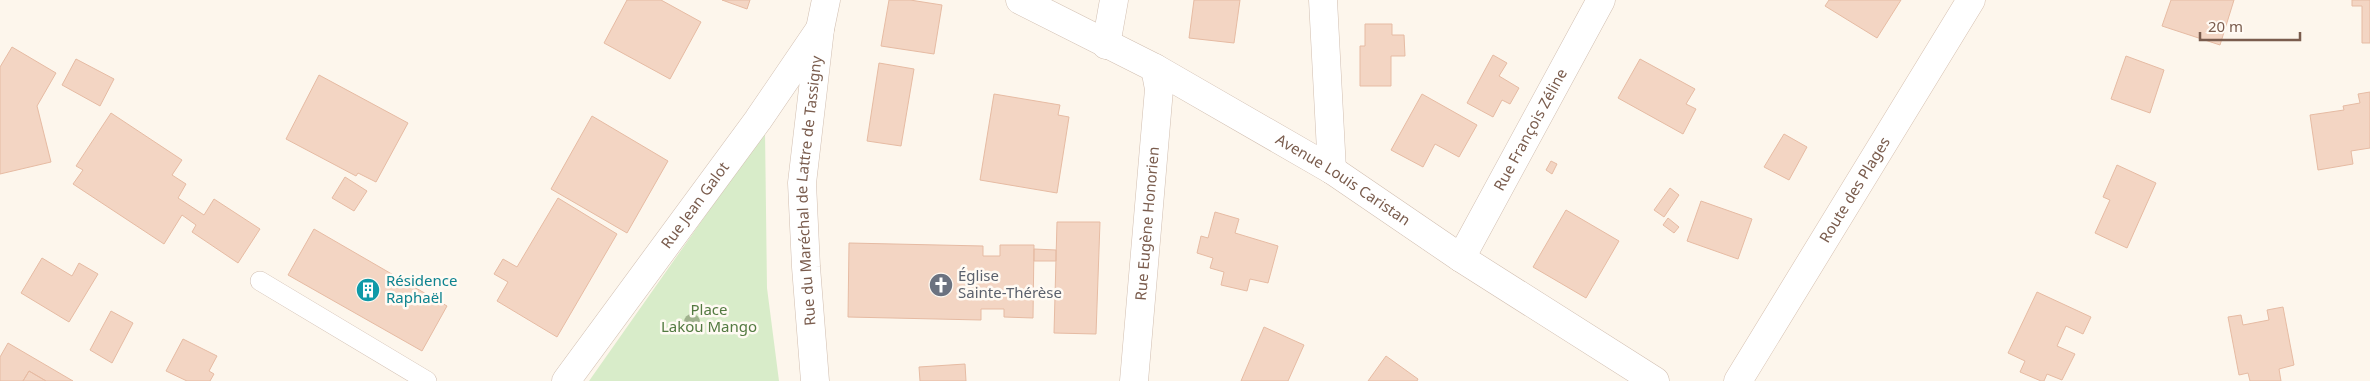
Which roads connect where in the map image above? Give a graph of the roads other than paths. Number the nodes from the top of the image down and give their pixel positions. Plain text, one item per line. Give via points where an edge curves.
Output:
1 (826, 0) edge
2 (1020, 0) edge
3 (1114, 0) edge
4 (1323, 0) edge
5 (1601, 0) edge
6 (1971, 0) edge
7 (820, 29) junction
8 (1106, 45) junction
9 (1155, 68) junction
10 (1332, 170) junction
11 (1461, 258) junction
12 (260, 281) dead end
13 (427, 381) edge
14 (566, 381) edge
15 (815, 381) edge
16 (1134, 381) edge
17 (1654, 381) edge
18 (1738, 381) edge

1 - 7 street, Rue du Maréchal de Lattre de Tassigny
2 - 8 street, Avenue Louis Caristan
3 - 8 street
4 - 10 street
5 - 11 street, Rue François Zéline
6 - 18 street, Route des Plages
7 - 14 street, Rue Jean Galot via 758,120
7 - 15 street, Rue du Maréchal de Lattre de Tassigny via 802,183
8 - 9 street, Avenue Louis Caristan
9 - 10 street, Avenue Louis Caristan
9 - 16 street, Rue Eugène Honorien via 1158,89
10 - 11 street, Avenue Louis Caristan
11 - 17 street, Avenue Louis Caristan
12 - 13 lane

